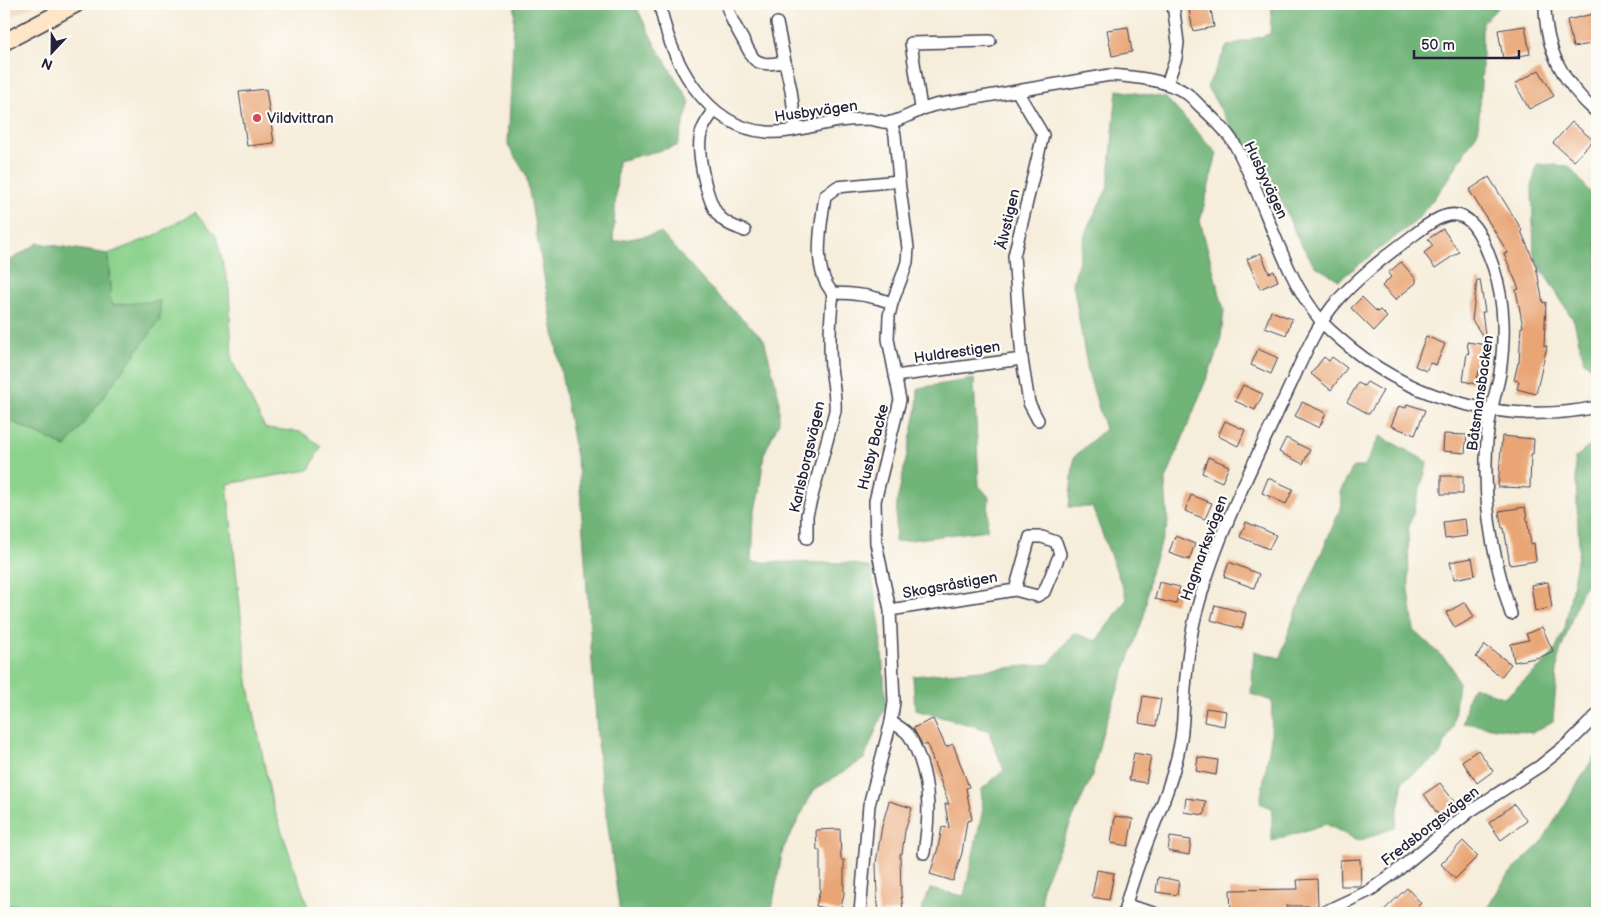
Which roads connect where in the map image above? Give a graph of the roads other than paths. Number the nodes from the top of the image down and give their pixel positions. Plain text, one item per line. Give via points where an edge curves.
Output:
1 (76, 4) edge
2 (660, 4) edge
3 (726, 4) edge
4 (1173, 4) edge
5 (1545, 4) edge
6 (777, 23) dead end
7 (990, 41) dead end
8 (4, 42) edge
9 (785, 62) junction
10 (1167, 84) junction
11 (1017, 91) junction
12 (921, 108) junction
13 (714, 111) junction
14 (1597, 113) edge
15 (891, 122) junction
16 (796, 129) junction
17 (899, 181) junction
18 (745, 231) dead end
19 (833, 293) junction
20 (892, 303) junction
21 (1322, 322) junction
22 (1022, 358) junction
23 (895, 376) junction
24 (1597, 407) edge
25 (1492, 409) junction
26 (1038, 420) dead end
27 (806, 538) dead end
28 (1015, 590) junction
29 (890, 610) junction
30 (1511, 614) dead end
31 (1597, 715) edge
32 (891, 722) junction
33 (924, 853) dead end
34 (1125, 909) edge
35 (860, 913) edge
36 (1154, 913) edge
37 (1322, 913) edge

1 - 8 main road
2 - 13 street, Husbyvägen via 672,49 688,78
3 - 9 street via 732,22 757,62
4 - 10 street via 1178,43
5 - 14 street via 1545,25 1560,68 1576,92
6 - 9 street
7 - 12 street via 911,43
9 - 16 street
10 - 11 street, Husbyvägen via 1110,74
10 - 21 street, Husbyvägen via 1186,93 1216,121 1234,144 1291,273
11 - 12 street, Husbyvägen
11 - 22 street, Älvstigen via 1043,135 1014,256
12 - 15 street, Husbyvägen
13 - 16 street, Husbyvägen via 750,129 769,132
13 - 18 street via 701,133 699,145 705,184 719,216
15 - 16 street, Husbyvägen via 870,119 838,121
15 - 17 street, Husby Backe
17 - 19 street via 837,187 825,196 819,237 822,274
17 - 20 street, Husby Backe via 908,248 904,274
19 - 20 street via 860,293
19 - 27 street, Karlsborgsvägen via 830,340 835,411 807,515
20 - 23 street, Husby Backe via 888,339
21 - 25 street, Husbyvägen via 1361,356 1407,384 1455,402
21 - 25 street, Båtsmansbacken via 1368,272 1424,227 1449,214 1464,217 1480,234 1500,289 1504,342
21 - 34 street, Hagmarksvägen via 1251,469 1205,583 1186,666 1181,743
22 - 23 street, Huldrestigen
22 - 26 street, Älvstigen via 1030,403
23 - 29 street, Husby Backe via 900,400 875,501 876,543
24 - 25 street, Husbyvägen via 1548,414
25 - 30 street, Båtsmansbacken via 1486,461 1486,499 1497,570
28 - 28 street, Skogsråstigen via 1030,537 1056,542 1060,554 1044,592 1037,596
28 - 29 street, Skogsråstigen
29 - 32 street, Husby Backe via 894,702
31 - 37 street, Fredsborgsvägen via 1540,766 1468,812 1369,891
32 - 33 street via 907,734 924,770 929,824
32 - 35 street, Husby Backe via 870,805
34 - 36 street

